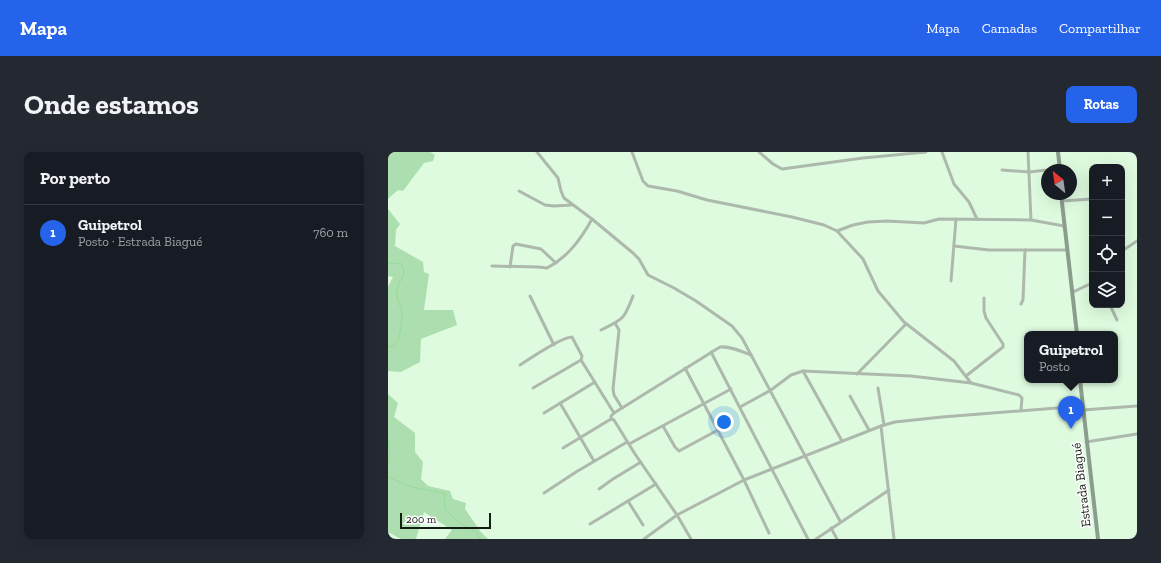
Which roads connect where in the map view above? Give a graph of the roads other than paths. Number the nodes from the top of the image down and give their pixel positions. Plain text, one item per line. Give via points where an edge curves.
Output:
1 (537, 152) edge
2 (632, 152) edge
3 (759, 152) edge
4 (862, 152) edge
5 (921, 152) edge
6 (926, 152) edge
7 (942, 152) edge
8 (1028, 152) edge
9 (1058, 152) edge
10 (892, 153) edge
11 (863, 158) junction
12 (1059, 164) edge
13 (1002, 170) dead end
14 (1041, 171) edge
15 (1029, 172) junction
16 (519, 191) dead end
17 (1089, 199) edge
18 (1062, 201) joint
19 (572, 205) junction
20 (592, 219) junction
21 (956, 219) junction
22 (977, 219) junction
23 (1031, 220) junction
24 (1064, 226) junction
25 (838, 231) junction
26 (1137, 241) edge
27 (954, 246) junction
28 (1125, 249) edge
29 (1025, 250) junction
30 (1067, 250) junction
31 (556, 263) junction
32 (492, 266) dead end
33 (510, 267) junction
34 (951, 281) dead end
35 (1089, 284) edge
36 (1073, 292) junction
37 (530, 296) dead end
38 (633, 296) dead end
39 (984, 298) dead end
40 (1021, 304) dead end
41 (1111, 308) edge
42 (1117, 320) dead end
43 (615, 323) junction
44 (906, 324) junction
45 (601, 330) dead end
46 (1076, 331) edge
47 (554, 345) junction
48 (712, 352) junction
49 (751, 355) junction
50 (582, 360) junction
51 (520, 365) dead end
52 (685, 368) junction
53 (803, 371) junction
54 (857, 374) junction
55 (966, 376) junction
56 (594, 382) junction
57 (971, 383) junction
58 (1080, 383) edge
59 (533, 388) dead end
60 (878, 388) dead end
61 (731, 389) junction
62 (771, 390) junction
63 (850, 396) dead end
64 (560, 403) junction
65 (704, 404) junction
66 (1137, 406) edge
67 (740, 407) junction
68 (622, 408) junction
69 (1082, 408) junction
70 (1022, 410) junction
71 (544, 413) dead end
72 (614, 413) junction
73 (611, 419) junction
74 (882, 425) junction
75 (663, 426) junction
76 (718, 430) junction
77 (868, 430) junction
78 (1137, 434) edge
79 (580, 438) junction
80 (842, 441) junction
81 (1086, 442) junction
82 (628, 443) junction
83 (563, 448) dead end
84 (805, 455) junction
85 (594, 461) junction
86 (641, 462) junction
87 (772, 468) junction
88 (744, 480) junction
89 (656, 484) junction
90 (599, 489) dead end
91 (889, 490) junction
92 (544, 493) dead end
93 (628, 501) junction
94 (677, 515) junction
95 (840, 521) junction
96 (590, 524) dead end
97 (643, 525) dead end
98 (831, 528) junction
99 (769, 533) dead end
100 (644, 539) edge
101 (691, 539) edge
102 (808, 539) edge
103 (816, 539) edge
104 (837, 539) edge
105 (894, 539) edge
106 (1098, 539) edge

1 - 19 street via 558,178 562,195
2 - 25 street via 643,181 648,186 792,217
3 - 11 street via 782,169
4 - 11 street
5 - 6 street
5 - 10 street
7 - 22 street via 954,184 969,202
8 - 15 street
9 - 12 main road
10 - 11 street
13 - 15 street
14 - 15 street
15 - 23 street
16 - 19 street via 545,205
17 - 18 street
18 - 24 main road
19 - 20 street
20 - 31 street via 569,252
20 - 49 street via 636,256 648,275 692,298 732,326
21 - 22 street
21 - 25 street via 939,218 924,223 868,222
21 - 27 street
22 - 23 street
23 - 24 street
24 - 30 main road
25 - 44 street via 863,259 878,292
26 - 28 street
27 - 29 street via 989,250
27 - 34 street
29 - 30 street
29 - 40 street
30 - 36 main road
31 - 33 street via 546,269
31 - 33 street via 541,249 516,244 513,246
32 - 33 street
35 - 36 street
36 - 46 main road
37 - 47 street
38 - 43 street via 627,313
39 - 55 street via 985,314 1002,347
41 - 42 street
43 - 45 street
43 - 68 street via 619,330 613,389
44 - 54 street
44 - 55 street via 949,357
47 - 50 street via 572,337
47 - 51 street
48 - 49 street via 725,347
48 - 52 street
48 - 61 street
49 - 62 street
50 - 56 street
50 - 59 street
52 - 65 street
52 - 68 street
53 - 54 street
53 - 62 street via 791,375
53 - 80 street
54 - 57 street via 911,376
55 - 57 street
56 - 64 street
56 - 72 street
57 - 70 street via 1019,395 1022,398
58 - 69 main road, Estrada Biagué
60 - 74 street
61 - 65 street
61 - 67 street
62 - 67 street
62 - 84 street
63 - 77 street
64 - 71 street
64 - 79 street
65 - 75 street
65 - 76 street
66 - 69 street
67 - 87 street
68 - 72 street
69 - 70 street
69 - 81 main road, Estrada Biagué
70 - 74 street
72 - 73 street
73 - 79 street
73 - 82 street via 616,422
74 - 77 street
74 - 91 street
75 - 76 street via 679,451
75 - 82 street
76 - 88 street
77 - 80 street
78 - 81 street
79 - 83 street
79 - 85 street
80 - 84 street
81 - 106 main road, Estrada Biagué
82 - 85 street
82 - 86 street
84 - 87 street
84 - 95 street
85 - 92 street
86 - 89 street
86 - 90 street
87 - 88 street
87 - 102 street
88 - 94 street
88 - 99 street
89 - 93 street
89 - 94 street
91 - 95 street
91 - 105 street
93 - 96 street
93 - 97 street
94 - 100 street
94 - 101 street
95 - 98 street
98 - 103 street
98 - 104 street

